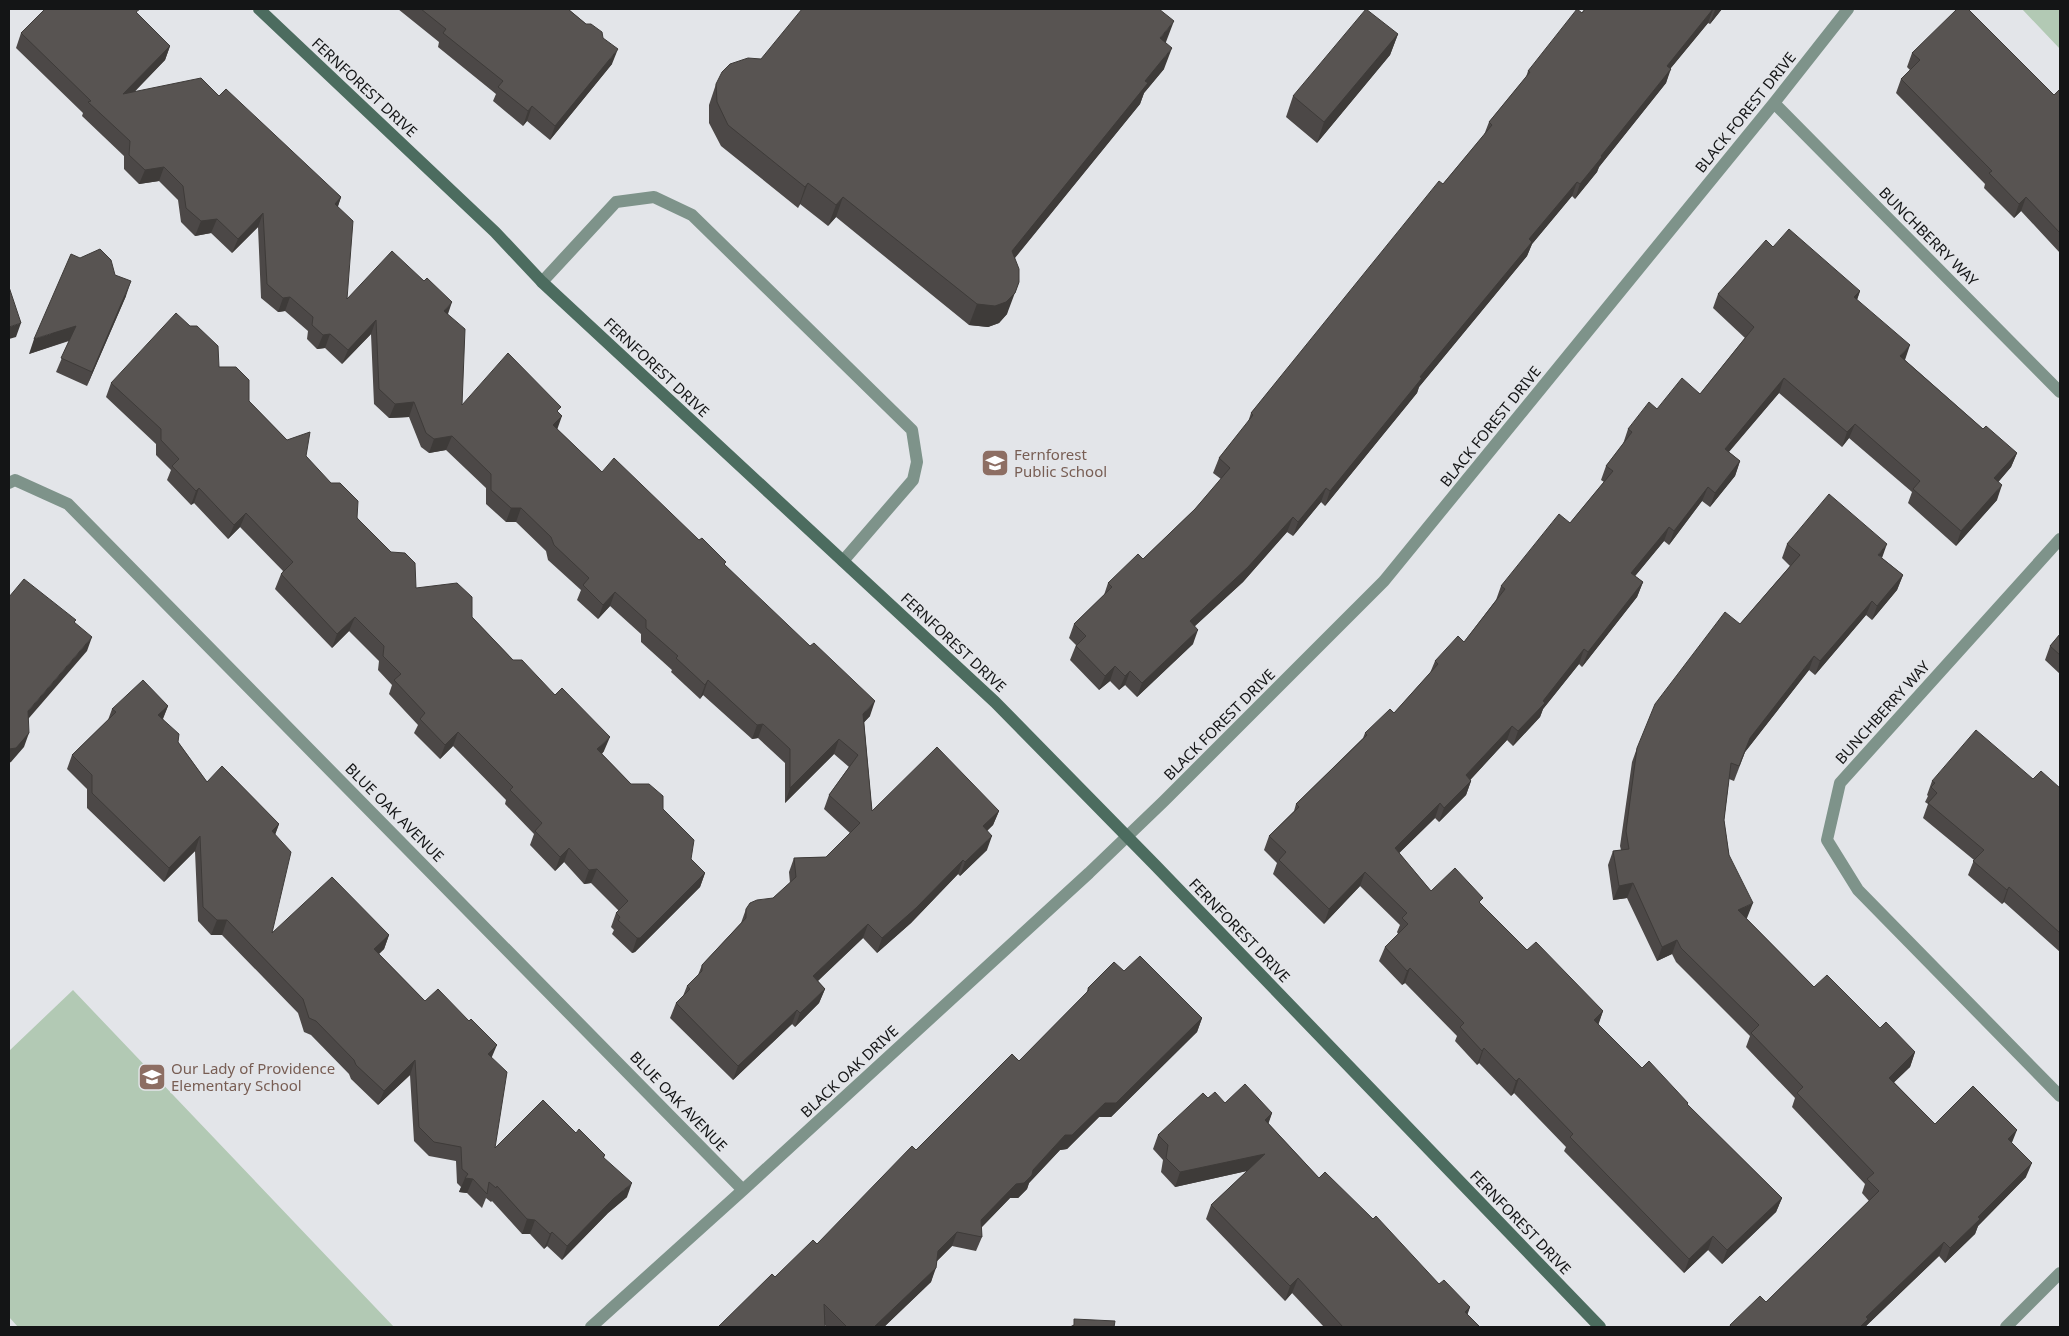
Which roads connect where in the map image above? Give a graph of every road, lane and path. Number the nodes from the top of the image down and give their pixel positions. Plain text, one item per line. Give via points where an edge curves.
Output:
1 (259, 9) edge
2 (1848, 9) edge
3 (1774, 103) junction
4 (542, 282) junction
5 (2060, 392) edge
6 (9, 483) edge
7 (2060, 539) edge
8 (843, 561) junction
9 (1127, 837) junction
10 (2060, 1096) edge
11 (743, 1190) junction
12 (2060, 1273) edge
13 (591, 1327) edge
14 (1600, 1327) edge
15 (2006, 1327) edge

1 - 4 street, FERNFOREST DRIVE via 495,232
2 - 3 street, BLACK FOREST DRIVE
3 - 5 street, BUNCHBERRY WAY
3 - 9 street, BLACK FOREST DRIVE via 1384,581
4 - 8 street, FERNFOREST DRIVE
4 - 8 street via 616,202 654,197 692,215 912,430 917,462 913,480
6 - 11 street, BLUE OAK AVENUE via 15,480 68,504
7 - 10 street, BUNCHBERRY WAY via 1840,783 1827,840 1858,890
8 - 9 street, FERNFOREST DRIVE via 995,702
9 - 11 street, BLACK OAK DRIVE
9 - 14 street, FERNFOREST DRIVE
11 - 13 street, BLACK OAK DRIVE
12 - 15 street

